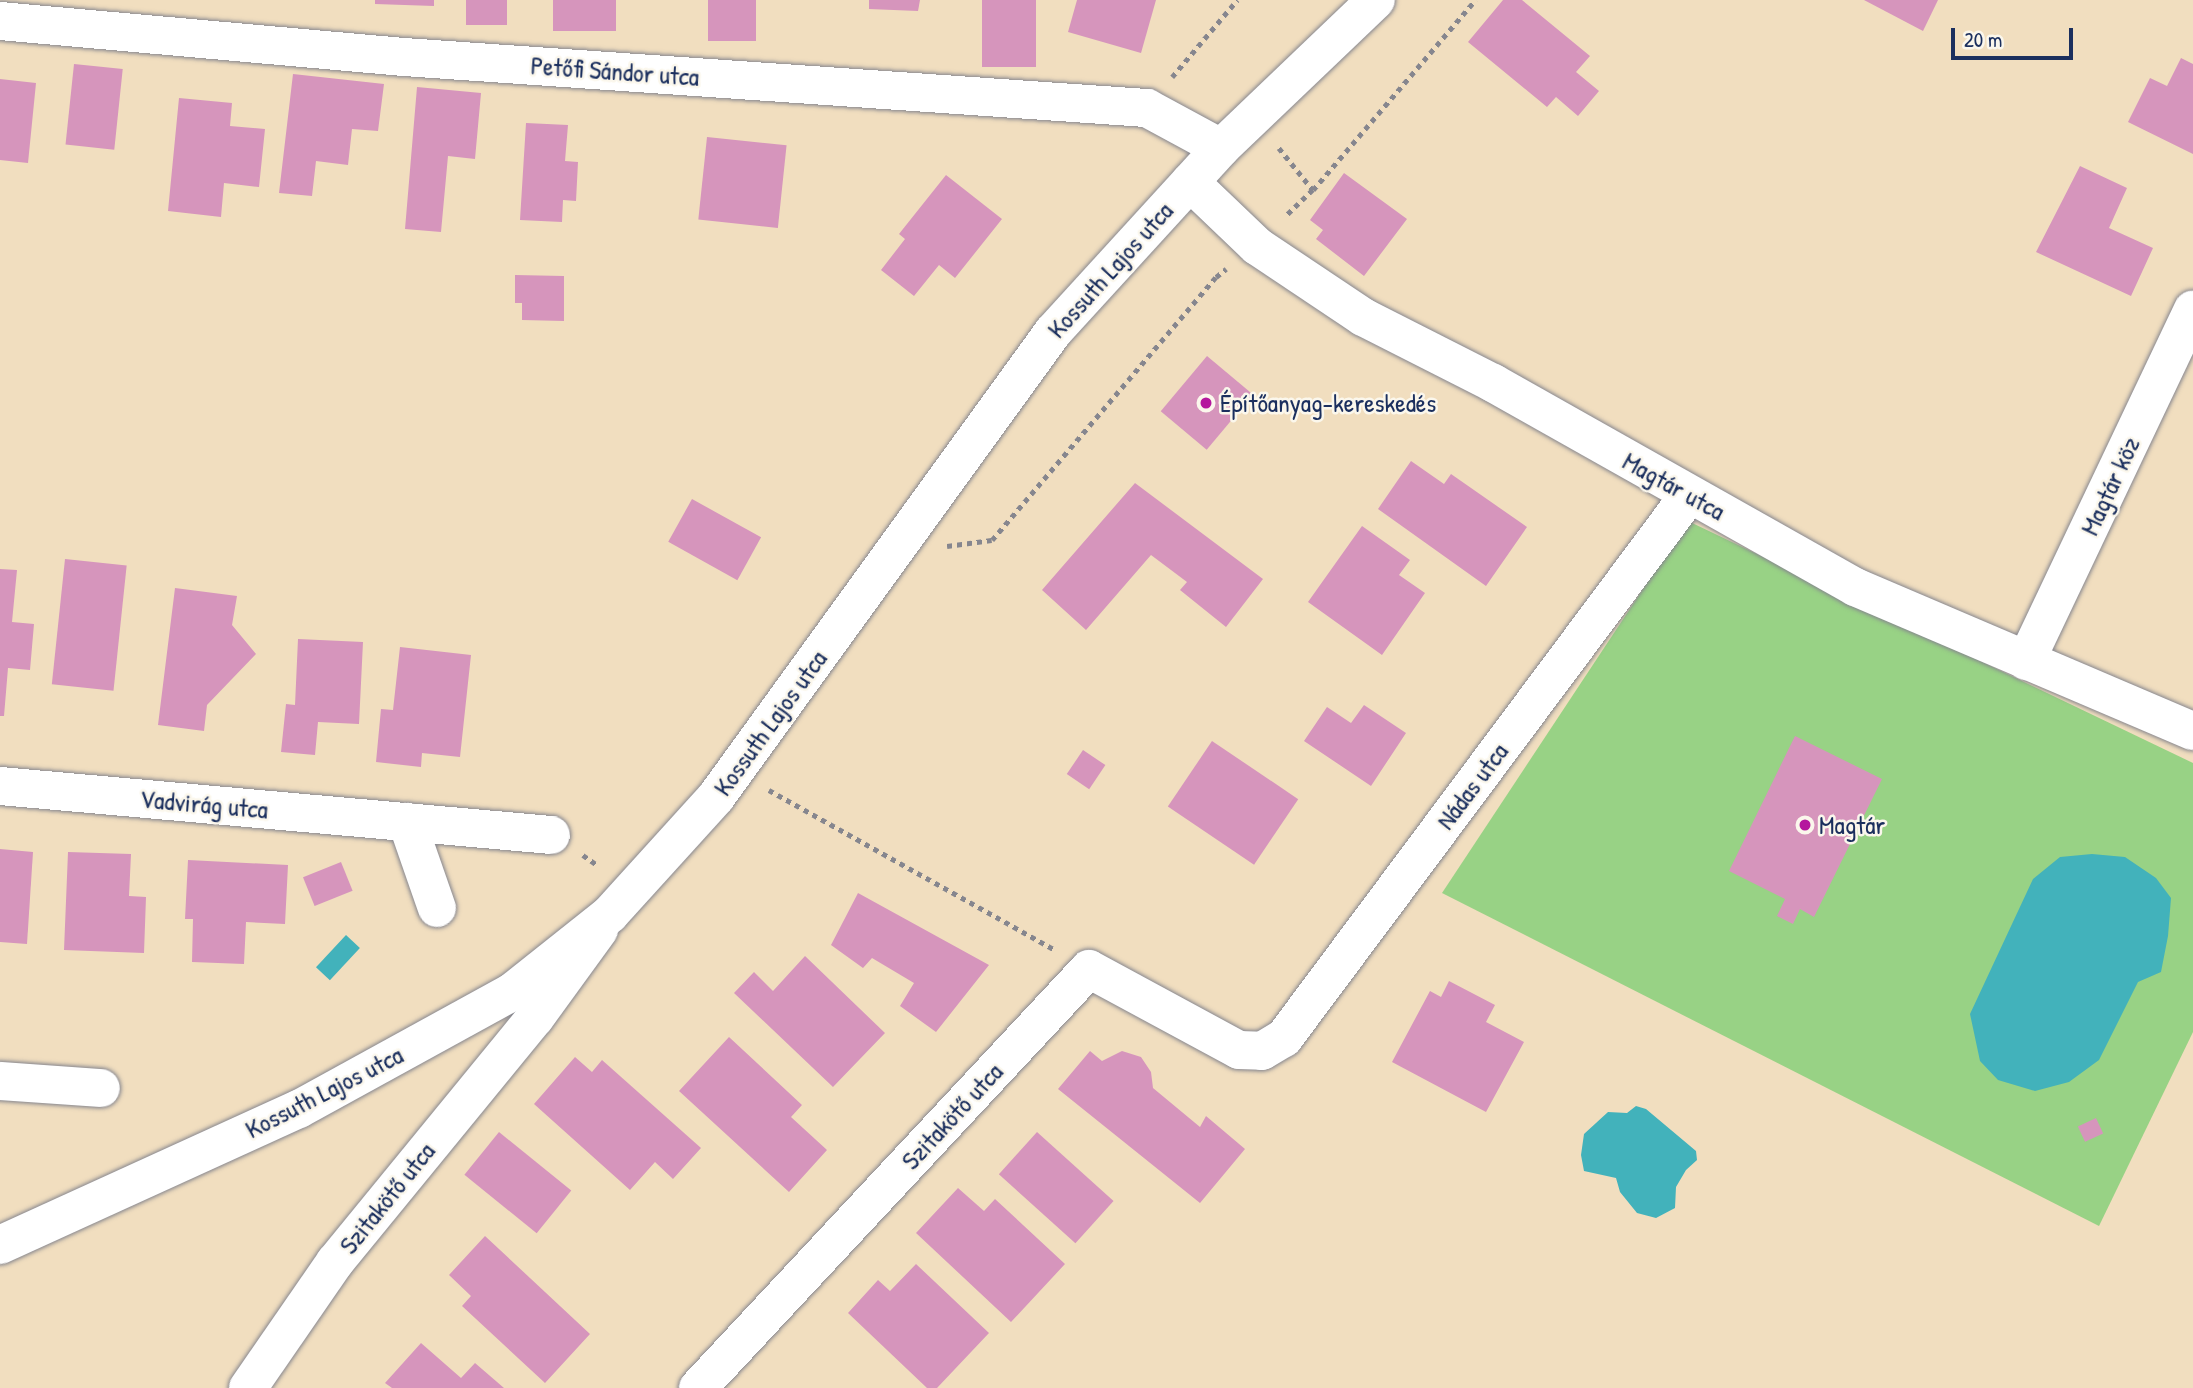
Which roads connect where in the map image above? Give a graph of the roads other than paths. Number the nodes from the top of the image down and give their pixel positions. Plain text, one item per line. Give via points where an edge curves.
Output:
1 (1376, 0) edge
2 (0, 20) edge
3 (1221, 148) junction
4 (1190, 182) junction
5 (2193, 310) edge
6 (1689, 495) junction
7 (2026, 662) junction
8 (2193, 730) edge
9 (0, 786) edge
10 (407, 822) junction
11 (551, 835) road end
12 (622, 901) junction
13 (437, 908) dead end
14 (1089, 969) joint
15 (0, 1081) edge
16 (101, 1088) dead end
17 (0, 1245) edge
18 (248, 1388) edge
19 (698, 1388) edge

1 - 3 street, Kossuth Lajos utca
2 - 3 street, Petőfi Sándor utca via 404,57 1147,108
3 - 4 street, Kossuth Lajos utca
4 - 6 street, Magtár utca via 1257,246 1363,317 1493,383
4 - 12 street, Kossuth Lajos utca via 1053,332 716,797
5 - 7 street, Magtár köz
6 - 7 street, Magtár utca via 1855,587
6 - 14 street, Nádas utca via 1284,1038 1262,1051 1239,1050
7 - 8 street, Magtár utca
9 - 10 street, Vadvirág utca
10 - 11 street, Vadvirág utca
10 - 13 street
12 - 17 street, Kossuth Lajos utca via 512,992 299,1109
12 - 18 street, Szitakötő utca via 535,1018 335,1262
14 - 19 street, Szitakötő utca
15 - 16 street

